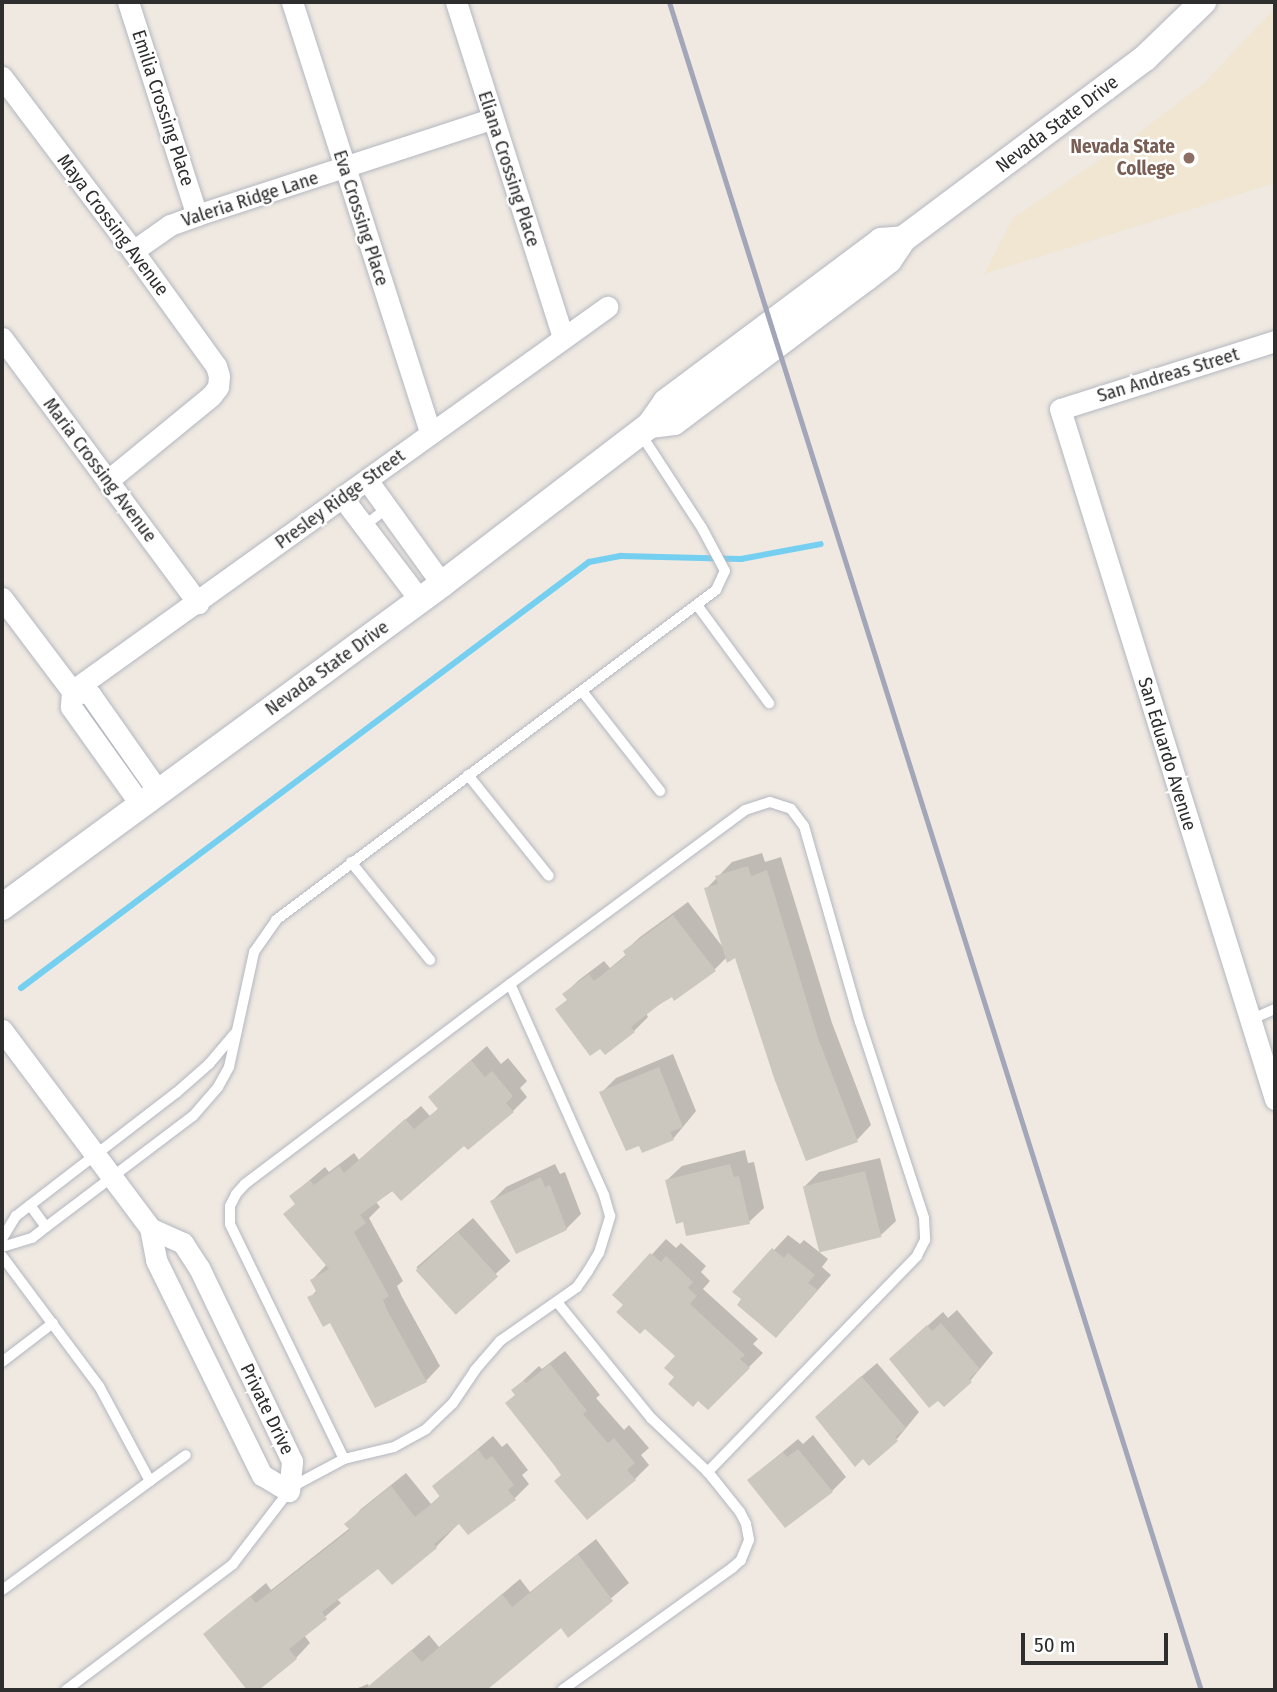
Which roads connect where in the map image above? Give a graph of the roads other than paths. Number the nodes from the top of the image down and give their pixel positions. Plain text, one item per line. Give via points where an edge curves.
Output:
1 (128, 2) edge
2 (292, 2) edge
3 (456, 2) edge
4 (1203, 2) edge
5 (2, 77) edge
6 (493, 118) junction
7 (345, 168) junction
8 (197, 215) junction
9 (133, 251) junction
10 (607, 307) dead end
11 (563, 337) junction
12 (2, 338) edge
13 (1275, 341) edge
14 (1060, 409) joint
15 (645, 429) junction
16 (430, 433) junction
17 (367, 480) junction
18 (107, 481) junction
19 (342, 497) junction
20 (387, 508) junction
21 (364, 526) junction
22 (442, 584) junction
23 (2, 598) edge
24 (420, 600) junction
25 (198, 603) junction
26 (697, 605) junction
27 (72, 691) junction
28 (582, 691) junction
29 (769, 704) dead end
30 (468, 775) junction
31 (660, 791) dead end
32 (150, 799) junction
33 (351, 862) junction
34 (549, 876) dead end
35 (2, 907) edge
36 (430, 960) dead end
37 (510, 984) junction
38 (1275, 1009) edge
39 (1250, 1020) junction
40 (238, 1029) junction
41 (2, 1030) edge
42 (1275, 1099) edge
43 (95, 1155) junction
44 (112, 1177) junction
45 (30, 1205) junction
46 (46, 1227) junction
47 (150, 1228) junction
48 (2, 1239) edge
49 (2, 1247) edge
50 (2, 1256) edge
51 (557, 1302) junction
52 (53, 1323) junction
53 (2, 1362) edge
54 (186, 1454) dead end
55 (344, 1459) junction
56 (708, 1472) junction
57 (150, 1481) junction
58 (289, 1491) junction
59 (2, 1590) edge
60 (65, 1690) edge
61 (562, 1690) edge

1 - 8 street, Emilia Crossing Place
2 - 7 street, Eva Crossing Place
3 - 6 street, Eliana Crossing Place
4 - 15 street, Nevada State Drive via 1145,58 903,239 881,241 871,248 666,402
5 - 9 street, Maya Crossing Avenue
6 - 7 street, Valeria Ridge Lane
6 - 11 street, Eliana Crossing Place
7 - 8 street, Valeria Ridge Lane
7 - 16 street, Eva Crossing Place
8 - 9 street, Valeria Ridge Lane via 170,225
9 - 18 street, Maya Crossing Avenue via 216,366 219,387
10 - 11 street, Presley Ridge Street
11 - 16 street, Presley Ridge Street
12 - 18 street, Maria Crossing Avenue
13 - 14 street, San Andreas Street
14 - 39 street, San Eduardo Avenue
15 - 22 street, Nevada State Drive
15 - 26 lane via 724,571 716,590
16 - 17 street, Presley Ridge Street
17 - 19 street, Presley Ridge Street
17 - 20 street
18 - 25 street, Maria Crossing Avenue
19 - 21 street
19 - 25 street, Presley Ridge Street
20 - 21 lane
20 - 22 street
21 - 24 street
22 - 24 street, Nevada State Drive
23 - 27 street
24 - 32 street, Nevada State Drive
25 - 27 street, Presley Ridge Street
26 - 28 lane
26 - 29 lane
27 - 32 street via 71,707
28 - 30 lane
28 - 31 lane
30 - 33 lane
30 - 34 lane
32 - 35 street, Nevada State Drive
33 - 36 lane
33 - 40 lane via 276,920 254,952
37 - 51 lane via 610,1216 599,1253 588,1271
37 - 55 lane via 245,1184 230,1206 230,1224
37 - 56 lane via 745,810 770,802 800,818 924,1218 925,1240 916,1256
38 - 39 lane
39 - 42 street, San Eduardo Avenue
40 - 43 lane via 192,1079
40 - 44 lane via 229,1067 218,1087 193,1116
41 - 43 street, Private Drive
43 - 44 street, Private Drive
43 - 45 lane
44 - 46 lane
44 - 47 street, Private Drive
45 - 46 lane
45 - 48 lane via 16,1216
46 - 49 lane via 32,1238
47 - 58 street, Private Drive via 156,1260 262,1475
47 - 58 street, Private Drive via 183,1242 199,1268 292,1461
50 - 52 lane
51 - 55 lane via 500,1341 453,1403 426,1429 394,1447
51 - 56 lane via 651,1418
52 - 53 lane
52 - 57 lane via 99,1385
54 - 57 lane
55 - 58 lane
56 - 61 lane via 746,1524 748,1540 741,1560
57 - 59 lane
58 - 60 lane via 233,1564

